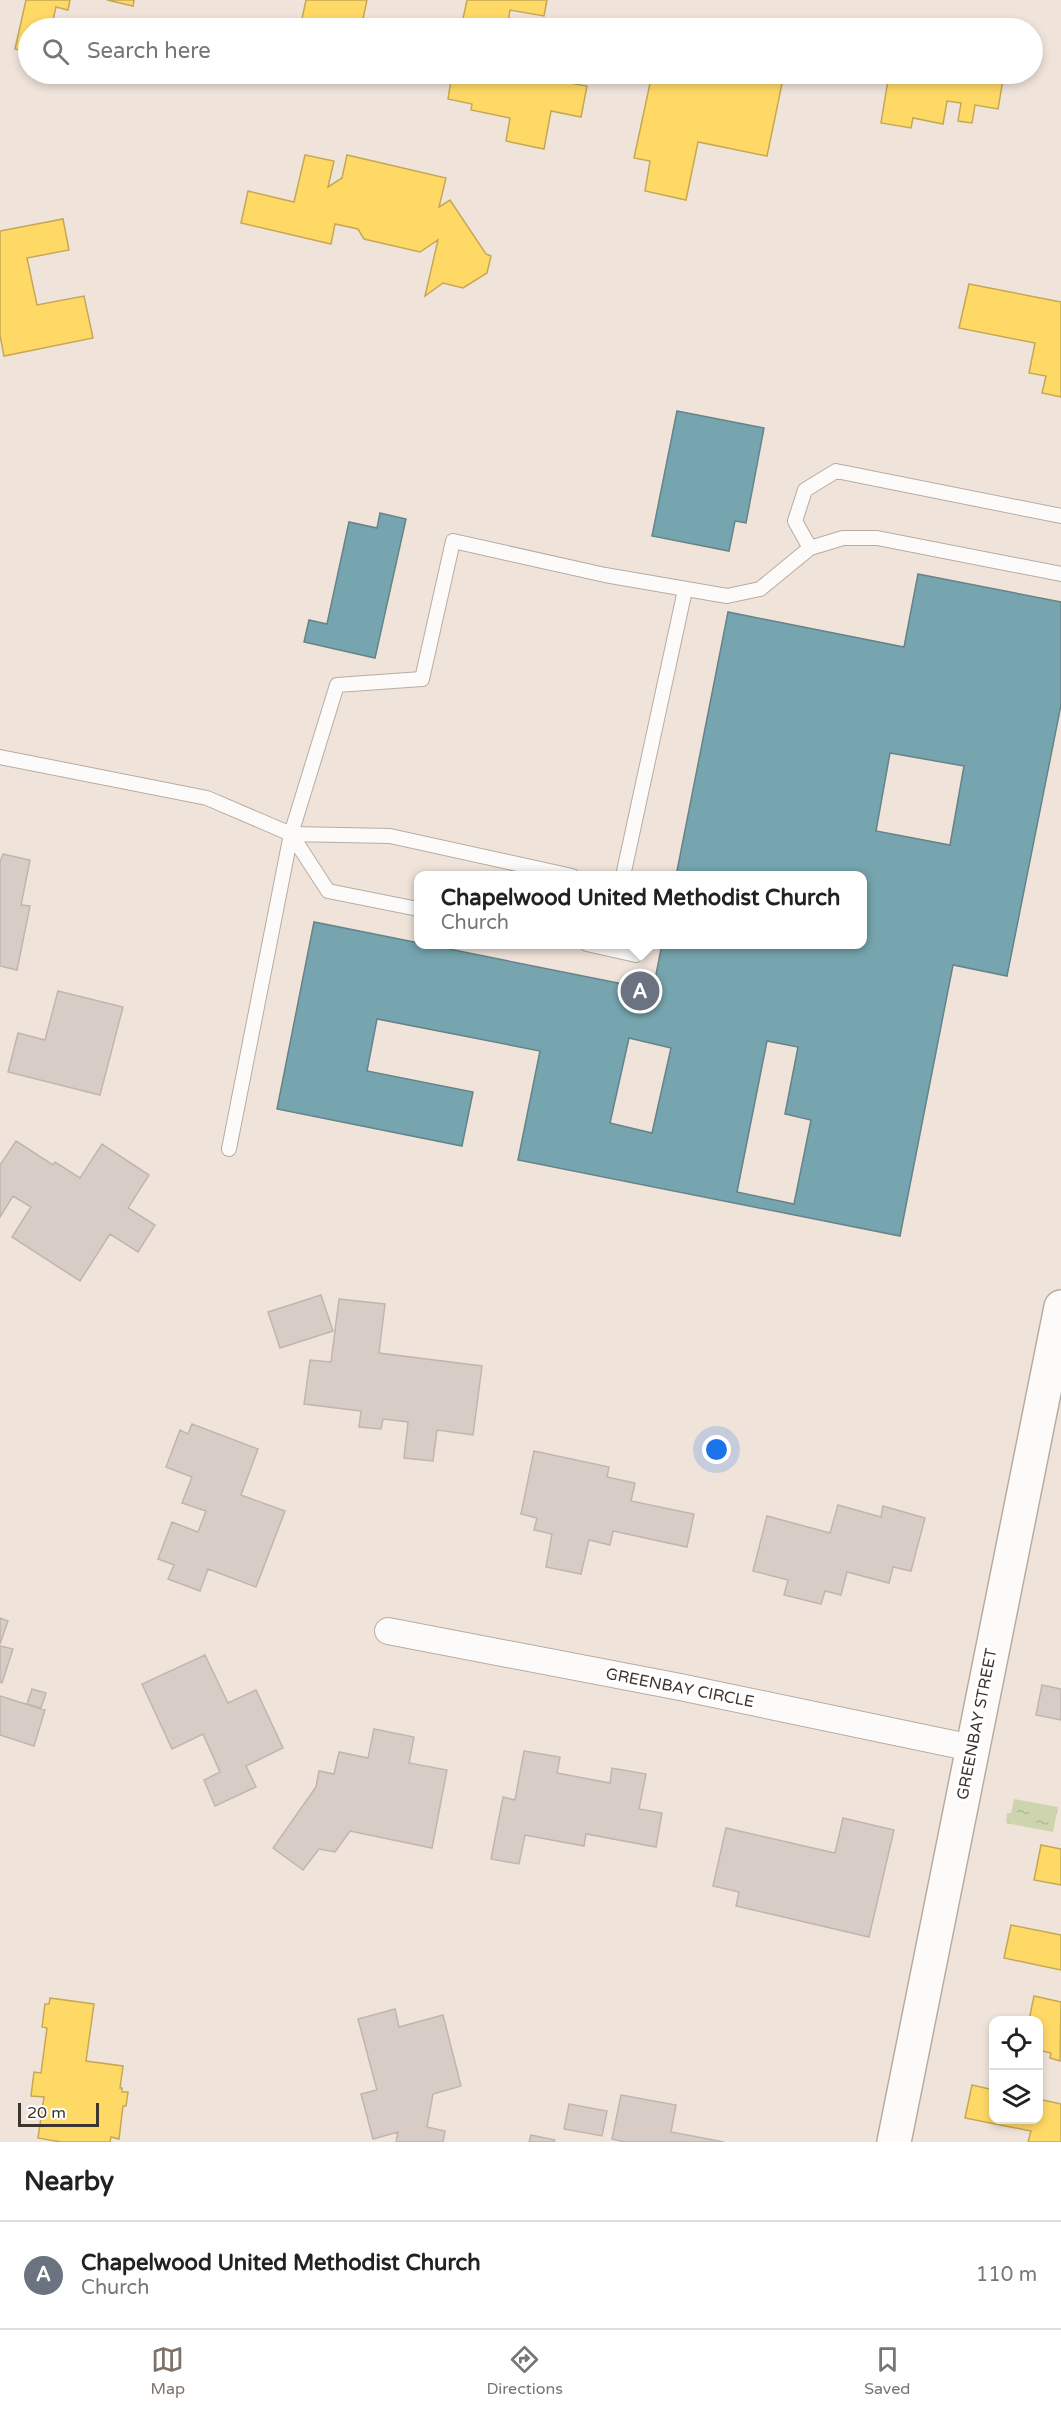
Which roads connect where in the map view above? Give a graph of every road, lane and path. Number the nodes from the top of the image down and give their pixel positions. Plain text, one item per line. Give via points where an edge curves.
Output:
1 (1061, 516) edge
2 (810, 548) junction
3 (1061, 574) edge
4 (684, 590) junction
5 (0, 757) edge
6 (291, 834) junction
7 (549, 871) edge
8 (624, 871) edge
9 (414, 908) edge
10 (607, 949) edge
11 (638, 949) edge
12 (229, 1149) dead end
13 (1061, 1307) edge
14 (1054, 1372) edge
15 (388, 1631) dead end
16 (972, 1748) junction
17 (894, 2142) edge

1 - 2 lane via 836,471 805,490 795,521
2 - 3 lane via 843,538 877,538
2 - 4 lane via 760,589 728,596
4 - 6 lane via 453,541 422,679 337,685
4 - 8 lane
5 - 6 lane via 207,798
6 - 7 lane via 390,836
6 - 9 lane via 328,891
6 - 12 lane
10 - 11 lane via 636,955
13 - 14 street, GREENBAY STREET
14 - 16 street, GREENBAY STREET
15 - 16 street, GREENBAY CIRCLE
16 - 17 street, GREENBAY STREET

